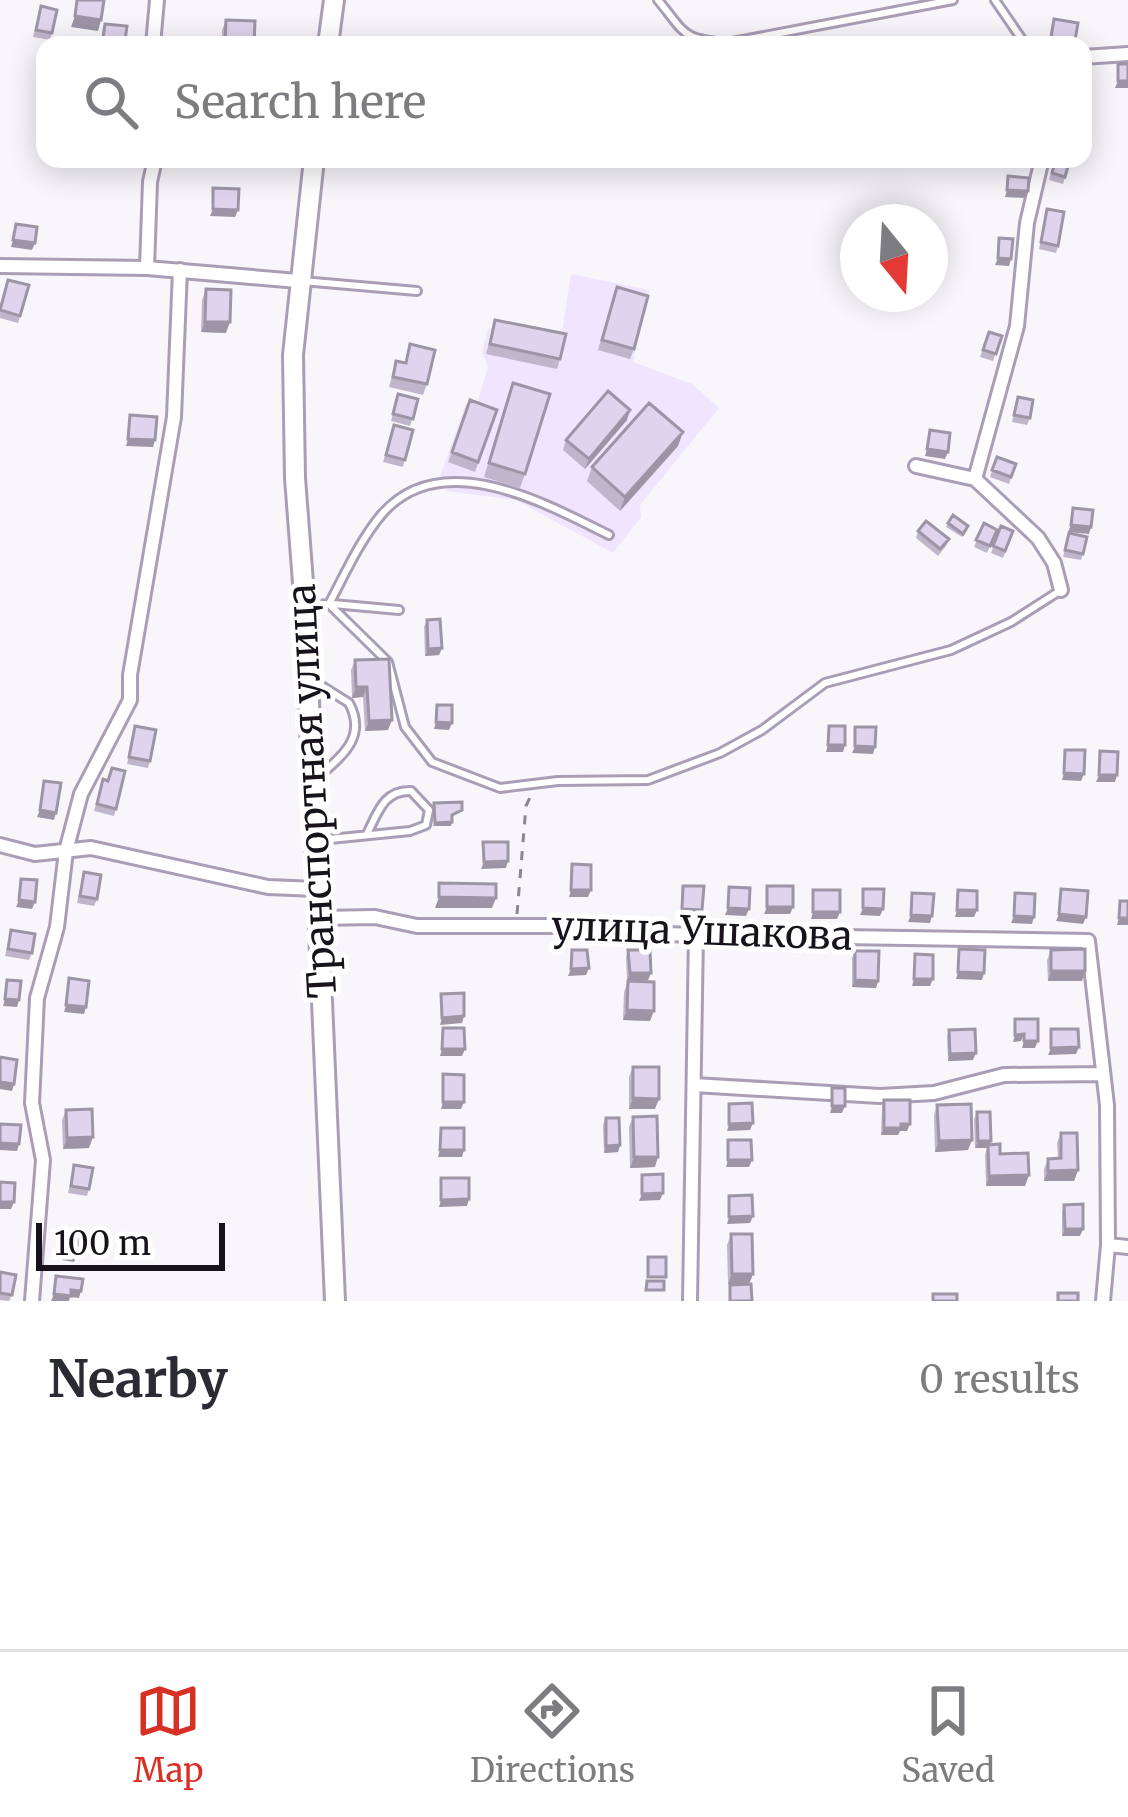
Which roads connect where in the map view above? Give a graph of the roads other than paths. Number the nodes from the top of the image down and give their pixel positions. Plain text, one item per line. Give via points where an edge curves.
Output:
1 (157, 0) edge
2 (334, 0) edge
3 (658, 0) edge
4 (953, 0) edge
5 (995, 0) edge
6 (154, 36) edge
7 (329, 36) edge
8 (688, 36) edge
9 (764, 36) edge
10 (1020, 36) edge
11 (1128, 54) edge
12 (1092, 57) edge
13 (153, 168) edge
14 (313, 168) edge
15 (1040, 168) edge
16 (0, 266) edge
17 (147, 268) junction
18 (180, 270) junction
19 (298, 281) junction
20 (417, 291) dead end
21 (916, 466) dead end
22 (975, 479) junction
23 (609, 535) dead end
24 (1061, 590) joint
25 (329, 604) junction
26 (305, 606) junction
27 (399, 610) dead end
28 (308, 678) junction
29 (313, 782) junction
30 (367, 834) junction
31 (315, 841) junction
32 (0, 845) edge
33 (66, 851) junction
34 (317, 889) junction
35 (319, 918) junction
36 (696, 934) junction
37 (1103, 1074) junction
38 (694, 1085) junction
39 (1108, 1245) junction
40 (1128, 1247) edge
41 (32, 1301) edge
42 (335, 1301) edge
43 (690, 1301) edge
44 (1103, 1301) edge

1 - 6 street
2 - 7 main road
3 - 8 lane
4 - 9 lane
5 - 10 lane
11 - 12 street
13 - 17 street
14 - 19 main road, Транспортная улица
15 - 22 street via 1017,326
16 - 17 street
17 - 18 street
18 - 19 street
18 - 33 street via 174,417 130,700 81,794
19 - 20 lane
19 - 26 main road, Транспортная улица via 293,355
21 - 22 street
22 - 24 street via 1038,538
23 - 25 lane via 521,493 476,484 424,488 382,514
24 - 25 lane via 951,650 825,683 762,730 648,780 500,788 432,762 405,727 388,662
25 - 26 lane
25 - 27 lane
26 - 28 main road, Транспортная улица
28 - 29 main road, Транспортная улица
28 - 29 lane via 350,703 356,729 353,743
29 - 31 main road, Транспортная улица
30 - 30 lane via 419,828 429,818 426,803 412,790 389,795
30 - 31 lane
31 - 34 main road, Транспортная улица
32 - 33 street
33 - 34 street via 91,848 268,887
33 - 41 street via 38,998 32,1103 43,1160
34 - 35 main road, Транспортная улица
35 - 36 street, улица Ушакова
35 - 42 main road, Транспортная улица
36 - 37 street, улица Ушакова via 1088,941
36 - 38 street
37 - 38 street via 1004,1076 880,1096
37 - 39 street
38 - 43 street
39 - 40 street
39 - 44 street

